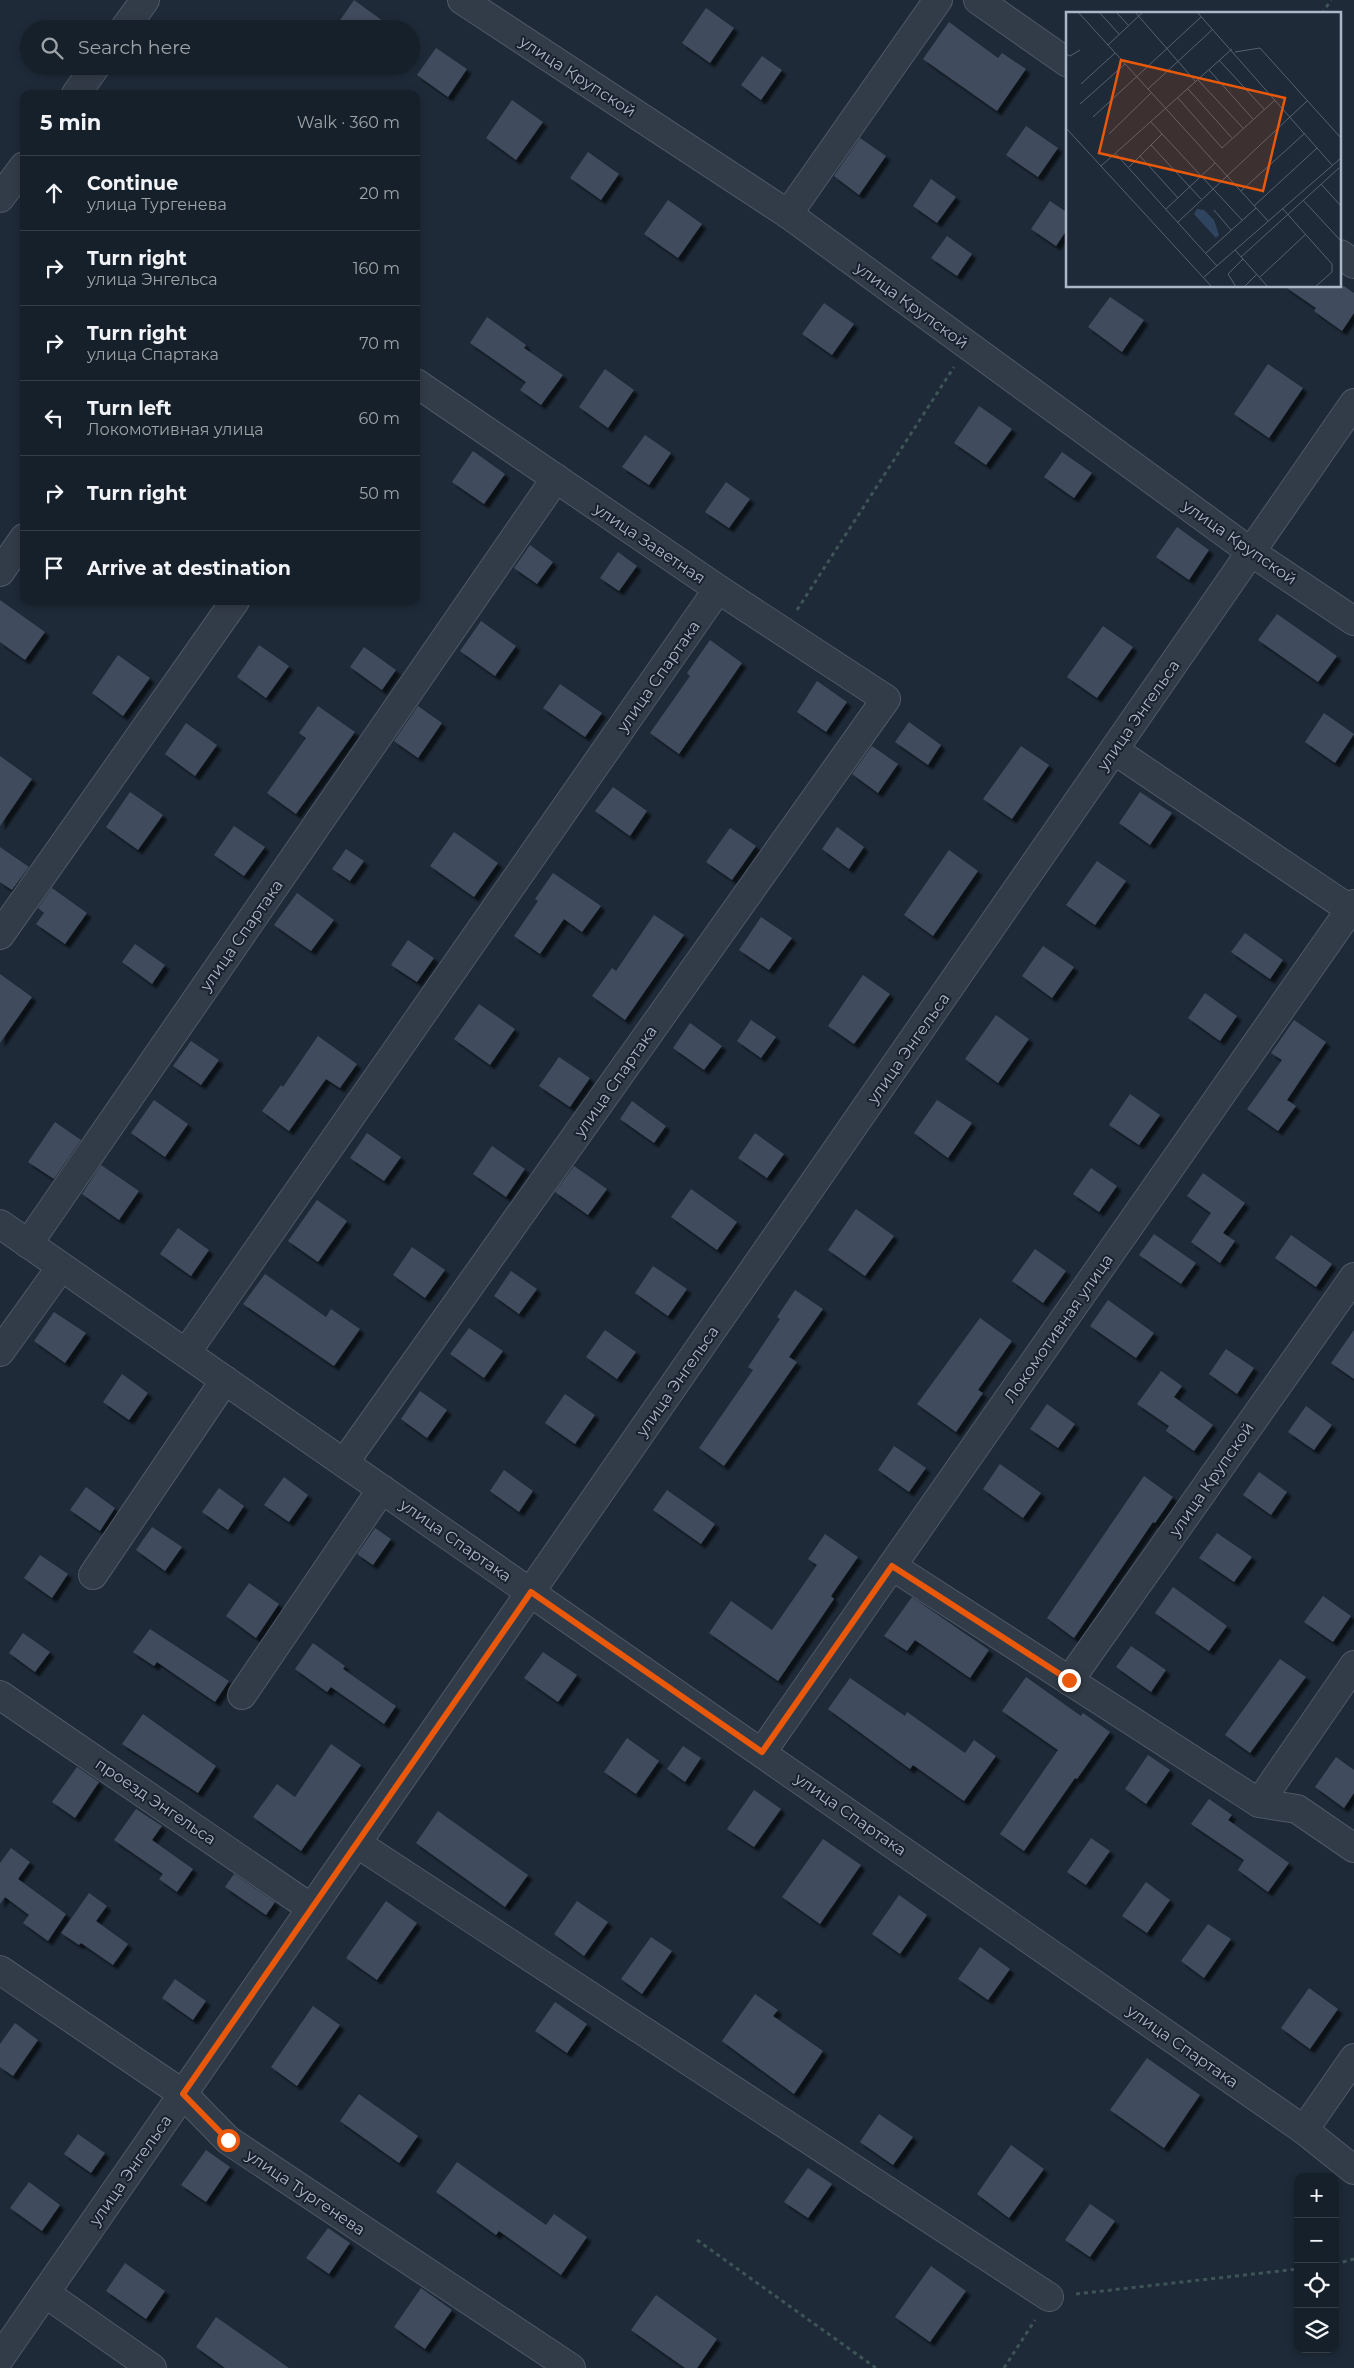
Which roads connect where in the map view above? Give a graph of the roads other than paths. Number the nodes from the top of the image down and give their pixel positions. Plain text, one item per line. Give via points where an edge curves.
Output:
1 (145, 0) edge
2 (462, 0) edge
3 (938, 0) edge
4 (978, 0) edge
5 (131, 20) edge
6 (1066, 62) edge
7 (90, 75) edge
8 (79, 90) edge
9 (20, 171) edge
10 (0, 198) edge
11 (788, 214) junction
12 (1342, 255) edge
13 (1354, 264) edge
14 (420, 386) edge
15 (1354, 403) edge
16 (556, 478) junction
17 (20, 544) edge
18 (1251, 552) junction
19 (0, 572) edge
20 (718, 589) junction
21 (232, 605) edge
22 (1354, 621) edge
23 (886, 699) joint
24 (1114, 750) junction
25 (1353, 908) edge
26 (0, 935) edge
27 (0, 1224) edge
28 (28, 1244) junction
29 (61, 1267) junction
30 (1354, 1277) edge
31 (0, 1352) edge
32 (186, 1353) junction
33 (225, 1380) junction
34 (344, 1463) junction
35 (382, 1489) junction
36 (892, 1566) junction
37 (93, 1575) dead end
38 (531, 1592) junction
39 (1354, 1665) edge
40 (1069, 1680) junction
41 (0, 1695) edge
42 (242, 1695) dead end
43 (762, 1752) junction
44 (1258, 1803) junction
45 (358, 1844) junction
46 (1354, 1848) edge
47 (311, 1908) junction
48 (3, 1979) edge
49 (1354, 2058) edge
50 (183, 2094) junction
51 (1304, 2130) junction
52 (1354, 2170) edge
53 (45, 2293) junction
54 (1049, 2297) road end
55 (0, 2358) edge
56 (152, 2368) edge
57 (571, 2368) edge

1 - 5 street
2 - 11 street, улица Крупской
3 - 11 street
4 - 6 street
7 - 8 street
9 - 10 street
11 - 18 street, улица Крупской
12 - 13 street
14 - 16 street, улица Заветная
15 - 18 street, улица Энгельса
16 - 20 street, улица Заветная
16 - 28 street, улица Спартака
17 - 19 street
18 - 22 street, улица Крупской
18 - 24 street, улица Энгельса
20 - 23 street, улица Заветная
20 - 32 street, улица Спартака
21 - 26 street
23 - 34 street, улица Спартака
24 - 25 street
24 - 38 street, улица Энгельса
25 - 36 street, Локомотивная улица
27 - 28 street, улица Спартака
28 - 29 street, улица Спартака
29 - 31 street
29 - 32 street, улица Спартака
30 - 40 street, улица Крупской
32 - 33 street, улица Спартака
33 - 34 street, улица Спартака
33 - 37 street
34 - 35 street, улица Спартака
35 - 38 street, улица Спартака
35 - 42 street
36 - 40 street
36 - 43 street, Локомотивная улица
38 - 43 street, улица Спартака
38 - 45 street, улица Энгельса
39 - 44 street
40 - 44 street
41 - 47 street, проезд Энгельса
43 - 51 street, улица Спартака
44 - 46 street via 1297,1809
45 - 47 street, улица Энгельса
45 - 54 street
47 - 50 street, улица Энгельса
48 - 50 street, улица Тургенева
49 - 51 street
50 - 53 street, улица Энгельса
50 - 57 street, улица Тургенева via 228,2140
51 - 52 street, улица Спартака
53 - 55 street, улица Энгельса
53 - 56 street

